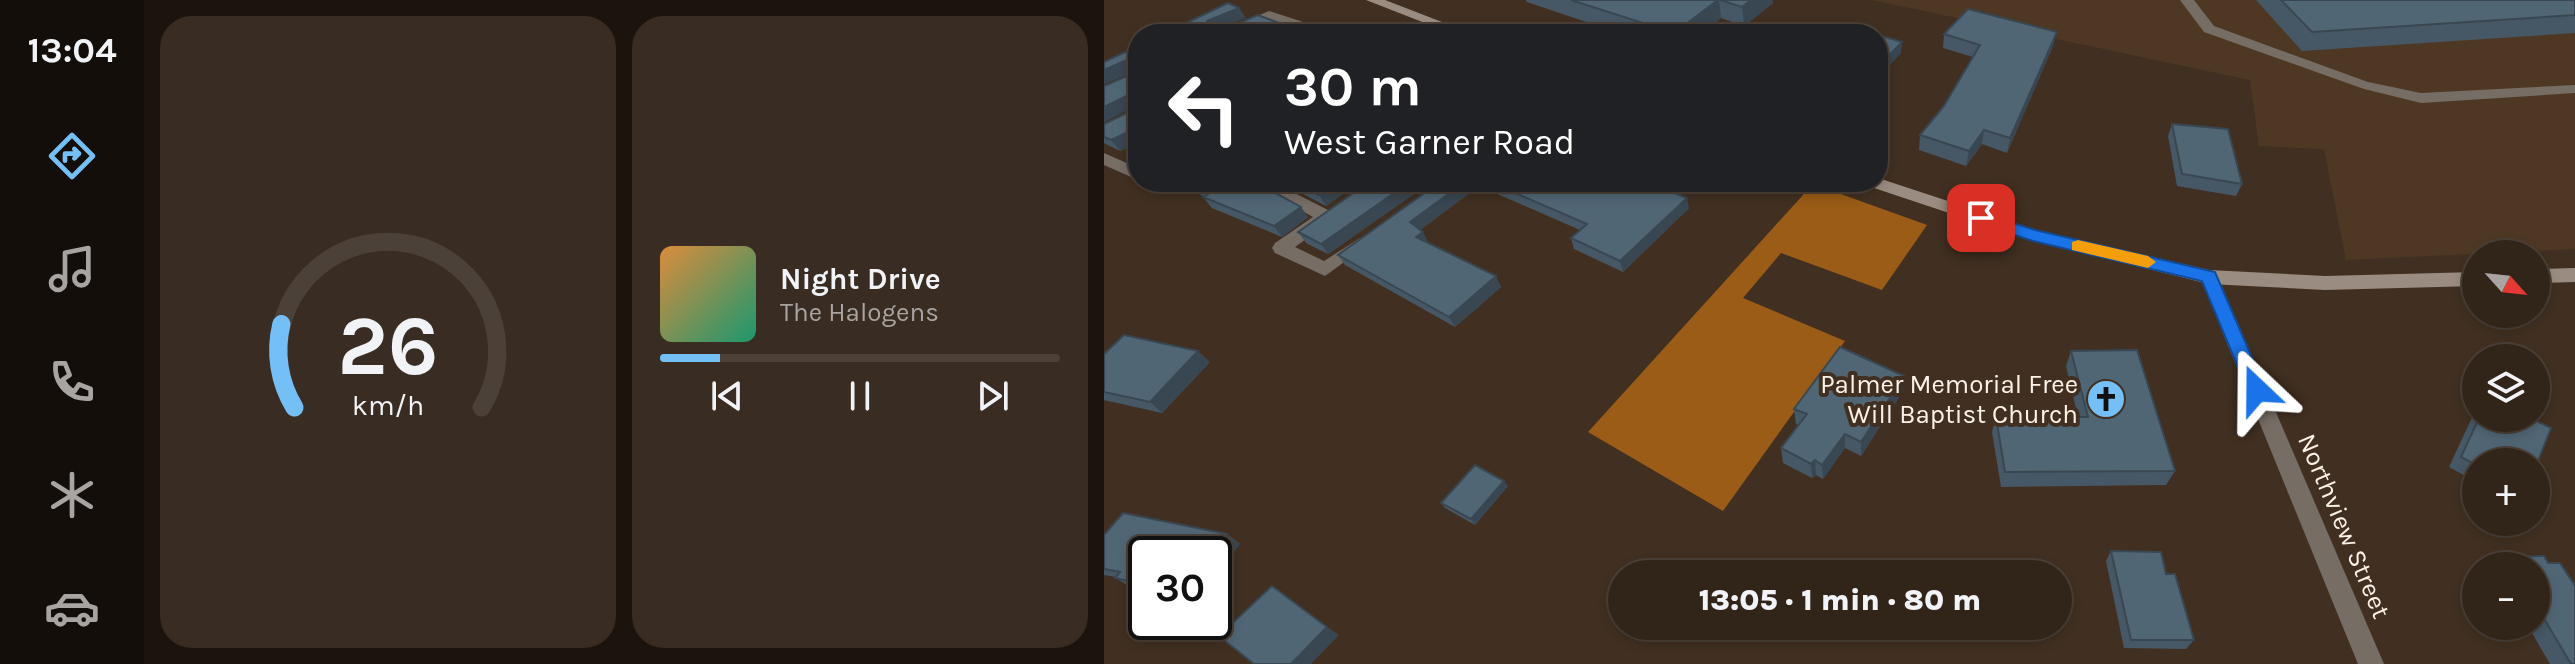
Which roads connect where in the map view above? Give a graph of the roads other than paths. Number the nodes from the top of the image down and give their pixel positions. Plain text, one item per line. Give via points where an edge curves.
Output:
1 (1373, 0) edge
2 (2187, 0) edge
3 (1247, 24) edge
4 (1296, 24) edge
5 (1439, 24) edge
6 (2575, 89) edge
7 (1128, 154) edge
8 (1109, 161) edge
9 (1128, 170) edge
10 (1888, 187) edge
11 (1284, 192) edge
12 (1374, 234) edge
13 (2575, 275) edge
14 (2550, 276) edge
15 (2209, 277) junction
16 (2462, 280) edge
17 (2371, 664) edge

1 - 5 main road
2 - 6 street via 2209,29 2364,85 2421,98
3 - 4 street via 1269,15
7 - 8 street
8 - 9 street
10 - 15 main road via 2033,235
11 - 12 street via 1333,212 1281,248 1325,269
13 - 14 main road
15 - 16 main road via 2325,283
15 - 17 street, Northview Street

